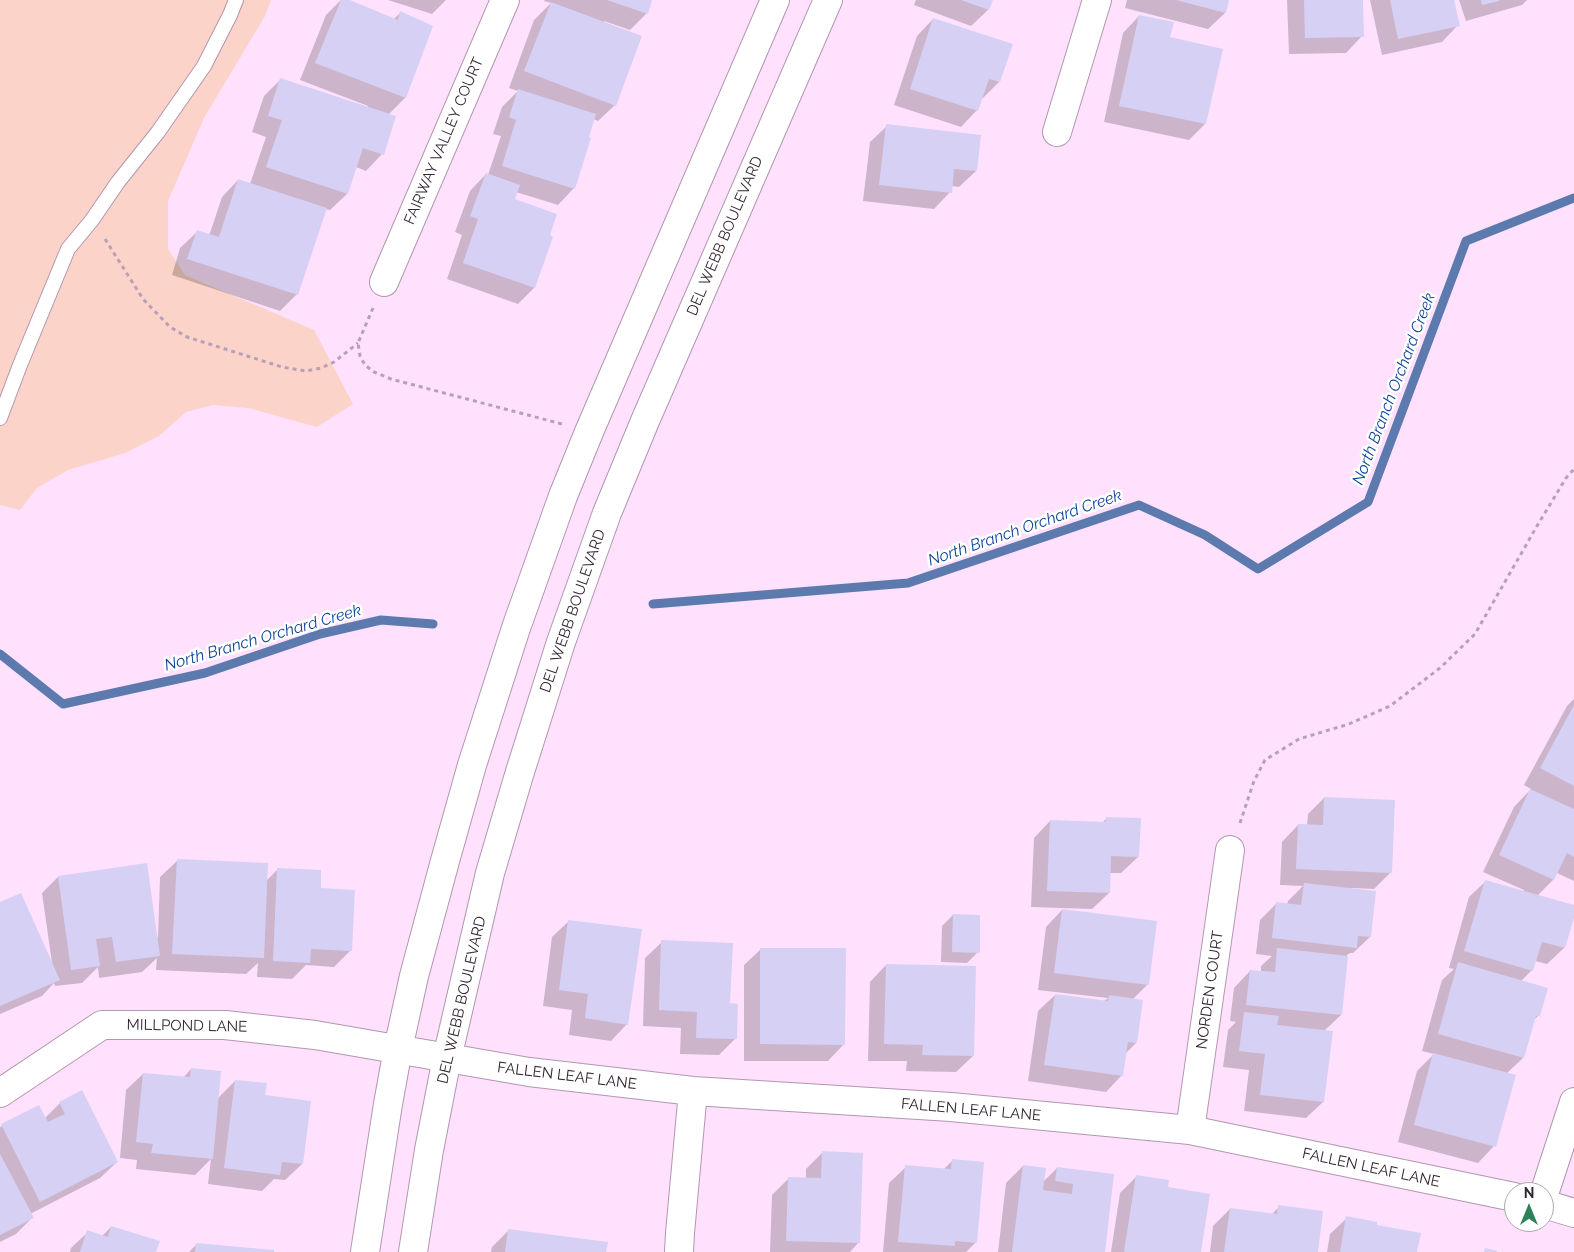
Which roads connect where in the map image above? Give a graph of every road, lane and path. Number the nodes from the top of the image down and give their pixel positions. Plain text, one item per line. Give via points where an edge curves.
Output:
1 (236, 0) edge
2 (504, 0) edge
3 (776, 0) edge
4 (828, 0) edge
5 (1097, 0) edge
6 (1057, 132) dead end
7 (92, 220) junction
8 (384, 282) joint
9 (358, 343) junction
10 (0, 418) edge
11 (589, 432) junction
12 (1574, 469) edge
13 (1230, 850) joint
14 (422, 1054) junction
15 (693, 1091) junction
16 (0, 1093) edge
17 (1574, 1102) edge
18 (1190, 1130) junction
19 (1548, 1182) edge
20 (1504, 1195) edge
21 (1554, 1207) edge
22 (1574, 1214) edge
23 (366, 1252) edge
24 (413, 1252) edge
25 (679, 1252) edge

1 - 7 lane via 204,66
2 - 8 street, FAIRWAY VALLEY COURT
3 - 11 street, DEL WEBB BOULEVARD
4 - 14 street, DEL WEBB BOULEVARD via 608,513 567,624 490,873
5 - 6 street
7 - 9 path via 143,299 170,327 187,337 282,367 306,371 334,362
7 - 10 lane via 68,249
8 - 9 path
9 - 11 path via 365,365 391,379
11 - 14 street, DEL WEBB BOULEVARD via 516,628 472,765 422,945
12 - 13 path via 1546,510 1476,634 1440,668 1390,706 1349,724 1299,739 1265,760 1254,781
13 - 18 street, NORDEN COURT
14 - 15 street, FALLEN LEAF LANE via 529,1072
14 - 16 street, MILLPOND LANE via 315,1035 225,1025 102,1025
14 - 23 street, DEL WEBB BOULEVARD via 380,1150
14 - 24 street, DEL WEBB BOULEVARD via 426,1169
15 - 18 street, FALLEN LEAF LANE via 951,1107
15 - 25 street
17 - 19 street
18 - 20 street, FALLEN LEAF LANE
21 - 22 street

